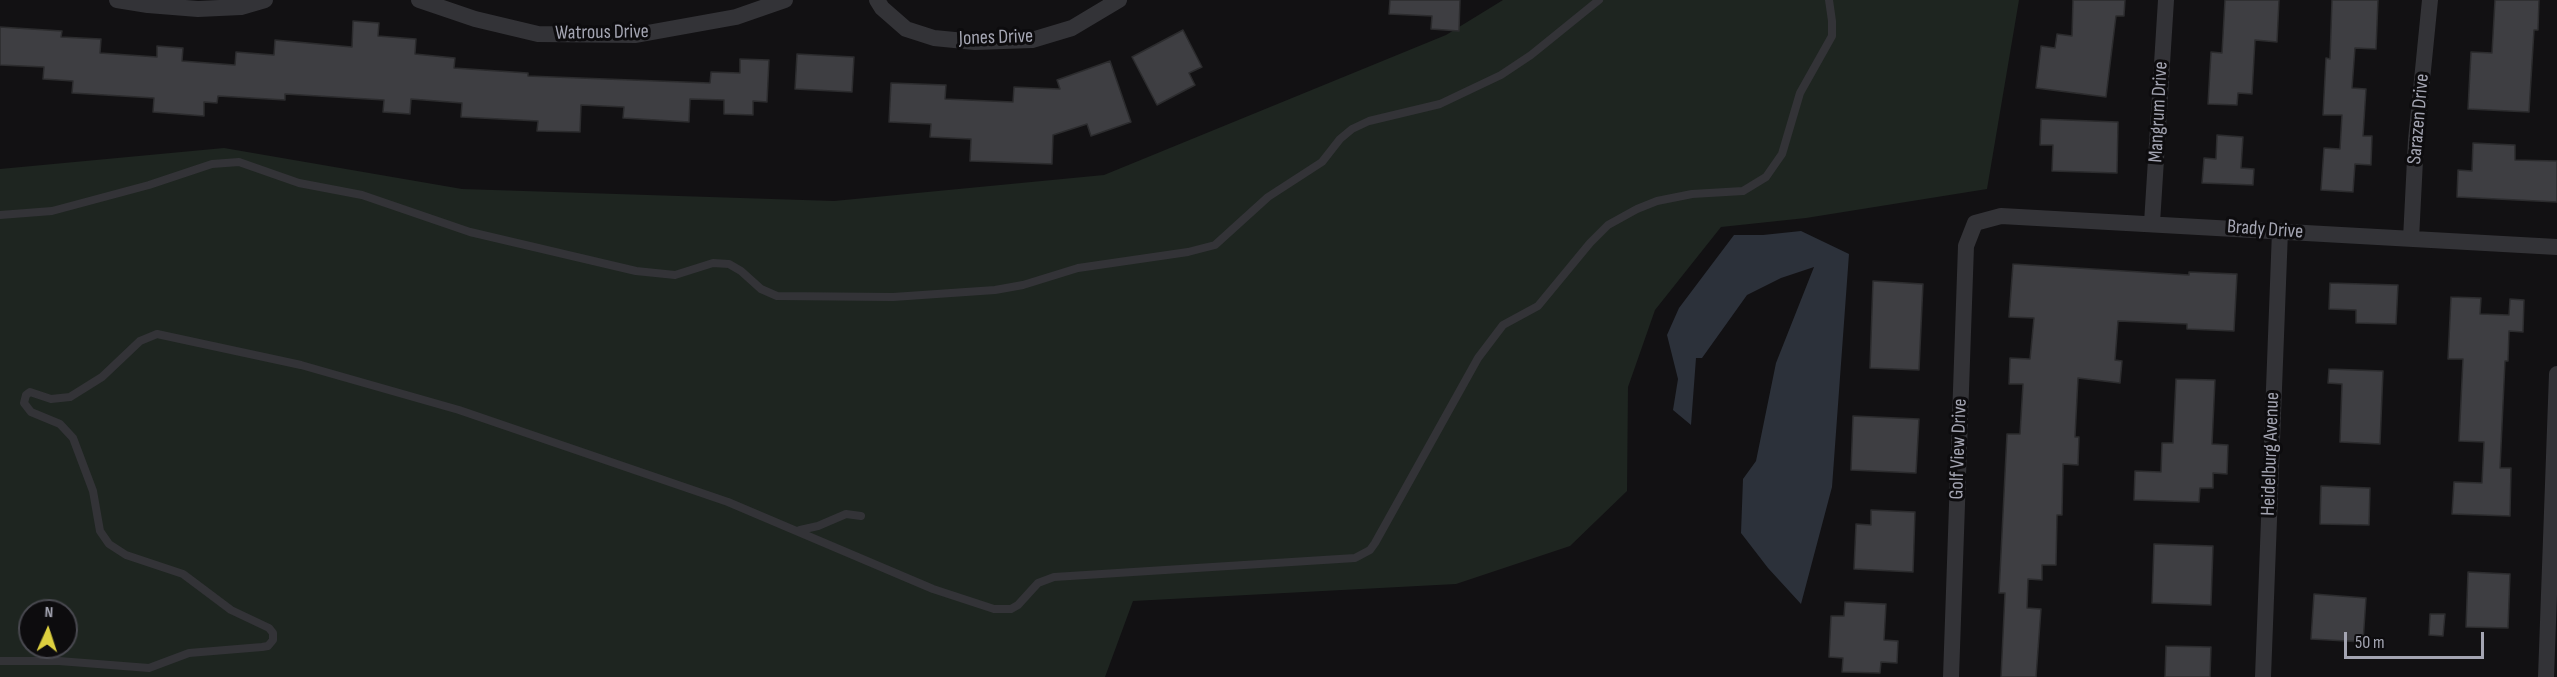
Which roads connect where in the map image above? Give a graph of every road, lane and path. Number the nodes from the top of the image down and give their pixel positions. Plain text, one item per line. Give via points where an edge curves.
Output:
1 (117, 0) edge
2 (265, 0) edge
3 (419, 0) edge
4 (784, 0) edge
5 (878, 0) edge
6 (1119, 0) edge
7 (1599, 0) edge
8 (1828, 0) edge
9 (2166, 0) edge
10 (2430, 0) edge
11 (0, 215) edge
12 (1975, 223) joint
13 (2152, 223) junction
14 (2280, 231) junction
15 (2411, 239) junction
16 (2557, 248) edge
17 (2557, 374) edge
18 (861, 516) dead end
19 (799, 531) junction
20 (0, 661) edge
21 (1951, 677) edge
22 (2263, 677) edge
23 (2546, 677) edge

1 - 2 street via 198,9 241,7
3 - 4 street, Watrous Drive via 538,34 636,35 736,17
5 - 6 street, Jones Drive via 906,28 934,38 975,42 1032,40 1072,28
7 - 11 lane via 1531,55 1487,82 1440,104 1369,121 1352,129 1322,162 1268,197 1215,245 1078,268 995,290 893,297 777,296 729,264 713,263 675,275 636,271 470,232 362,195 299,183 239,162 212,164 52,211
8 - 19 lane via 1832,36 1800,93 1782,154 1766,177 1743,191 1657,201 1608,225 1538,306 1503,325 1478,358 1381,534 1364,554 1344,560 1054,577 1038,583 1018,605 1003,610 944,593
9 - 13 street, Mangrum Drive
10 - 15 street, Sarazen Drive
12 - 13 street, Brady Drive via 2001,216
12 - 21 street, Golf View Drive via 1966,246
13 - 14 street, Brady Drive
14 - 15 street, Brady Drive
14 - 22 street, Heidelburg Avenue
15 - 16 street, Brady Drive
17 - 23 street
18 - 19 lane via 846,514
19 - 20 lane via 663,478 450,407 301,364 157,334 140,341 102,377 70,397 51,399 30,392 24,403 31,412 60,424 74,438 93,491 100,531 109,544 126,555 188,577 231,610 269,627 273,640 262,647 189,653 149,668

